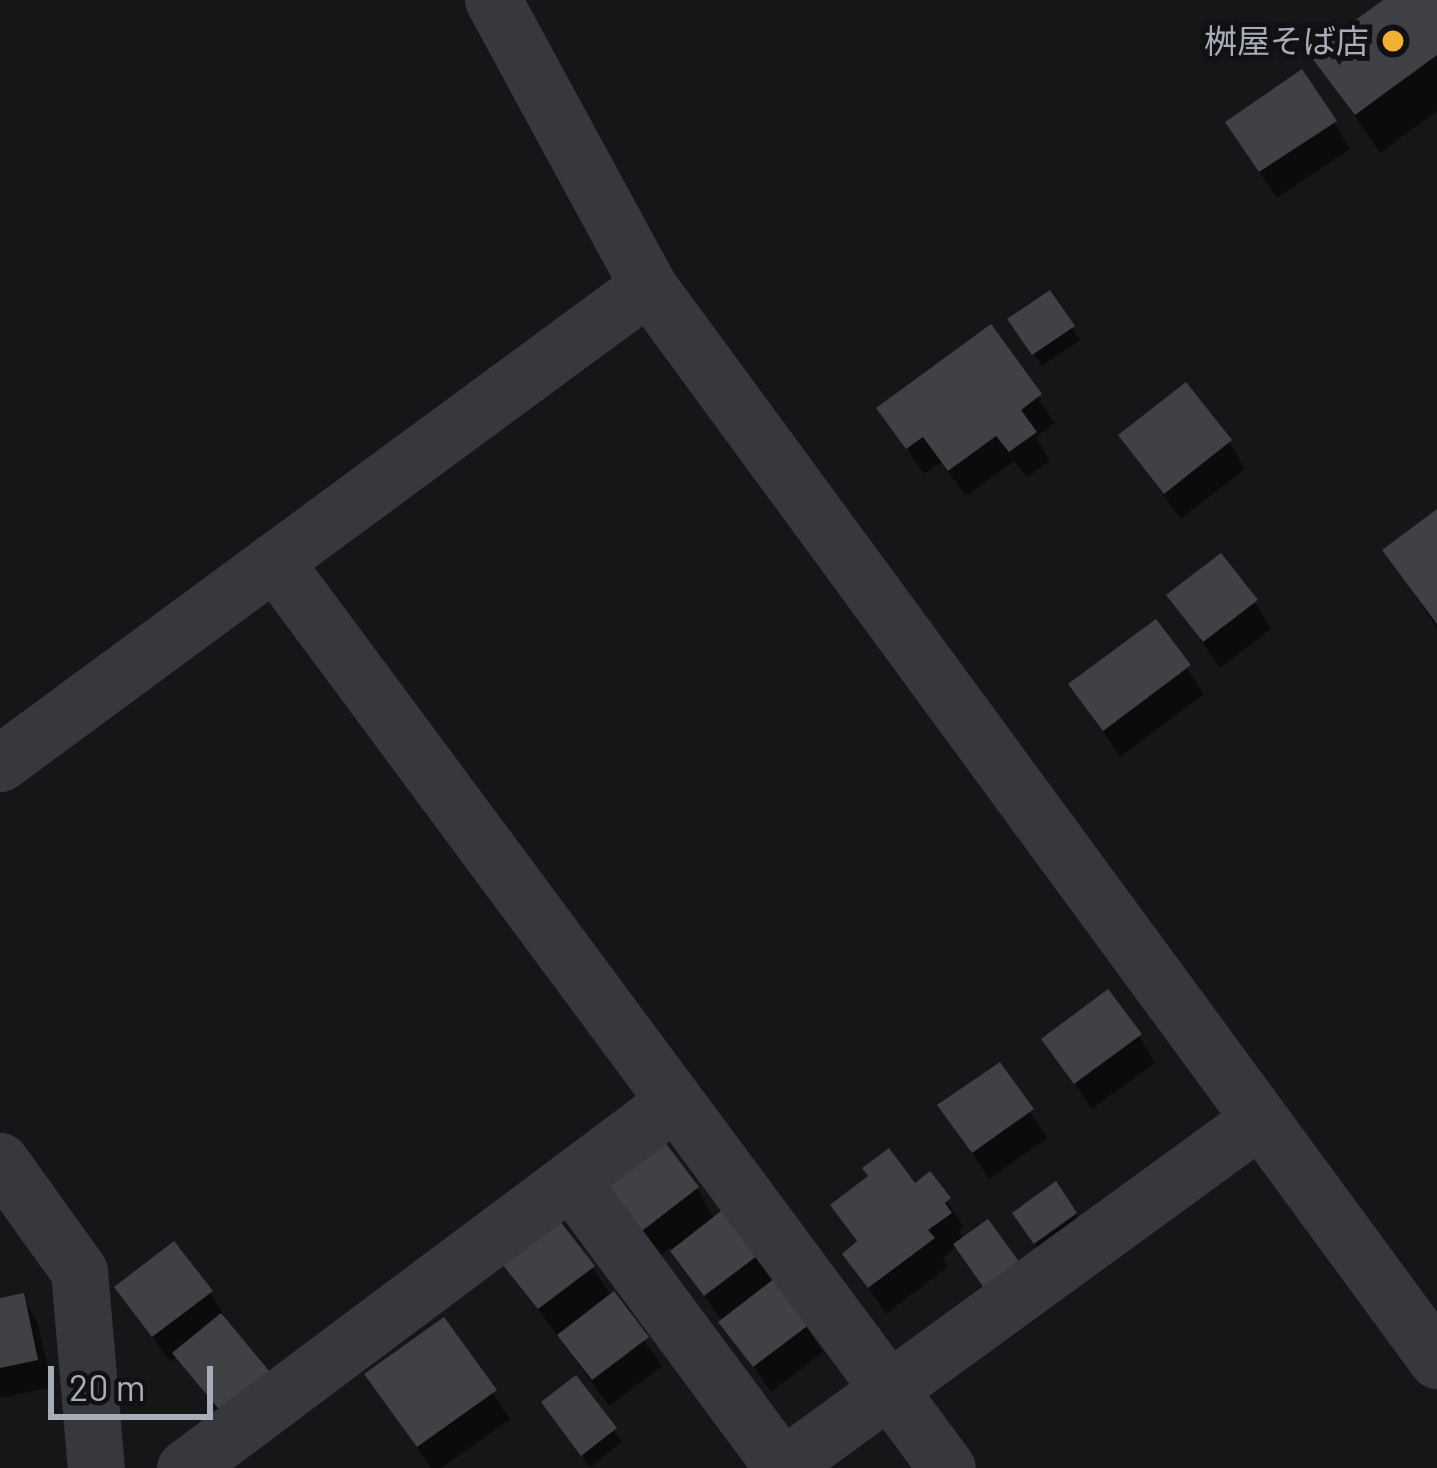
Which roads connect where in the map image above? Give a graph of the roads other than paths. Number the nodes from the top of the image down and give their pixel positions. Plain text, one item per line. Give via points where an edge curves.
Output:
1 (494, 0) edge
2 (648, 286) junction
3 (274, 561) junction
4 (0, 763) edge
5 (674, 1102) junction
6 (1260, 1119) junction
7 (0, 1161) edge
8 (570, 1180) junction
9 (1437, 1360) edge
10 (888, 1390) junction
11 (96, 1468) edge
12 (184, 1468) edge
13 (946, 1468) edge

1 - 2 street
2 - 3 street
2 - 6 street
3 - 4 street
3 - 5 street
5 - 8 street
5 - 10 street
6 - 9 street
6 - 10 street
7 - 11 street via 79,1271
8 - 10 street via 782,1467
8 - 12 street
10 - 13 street

